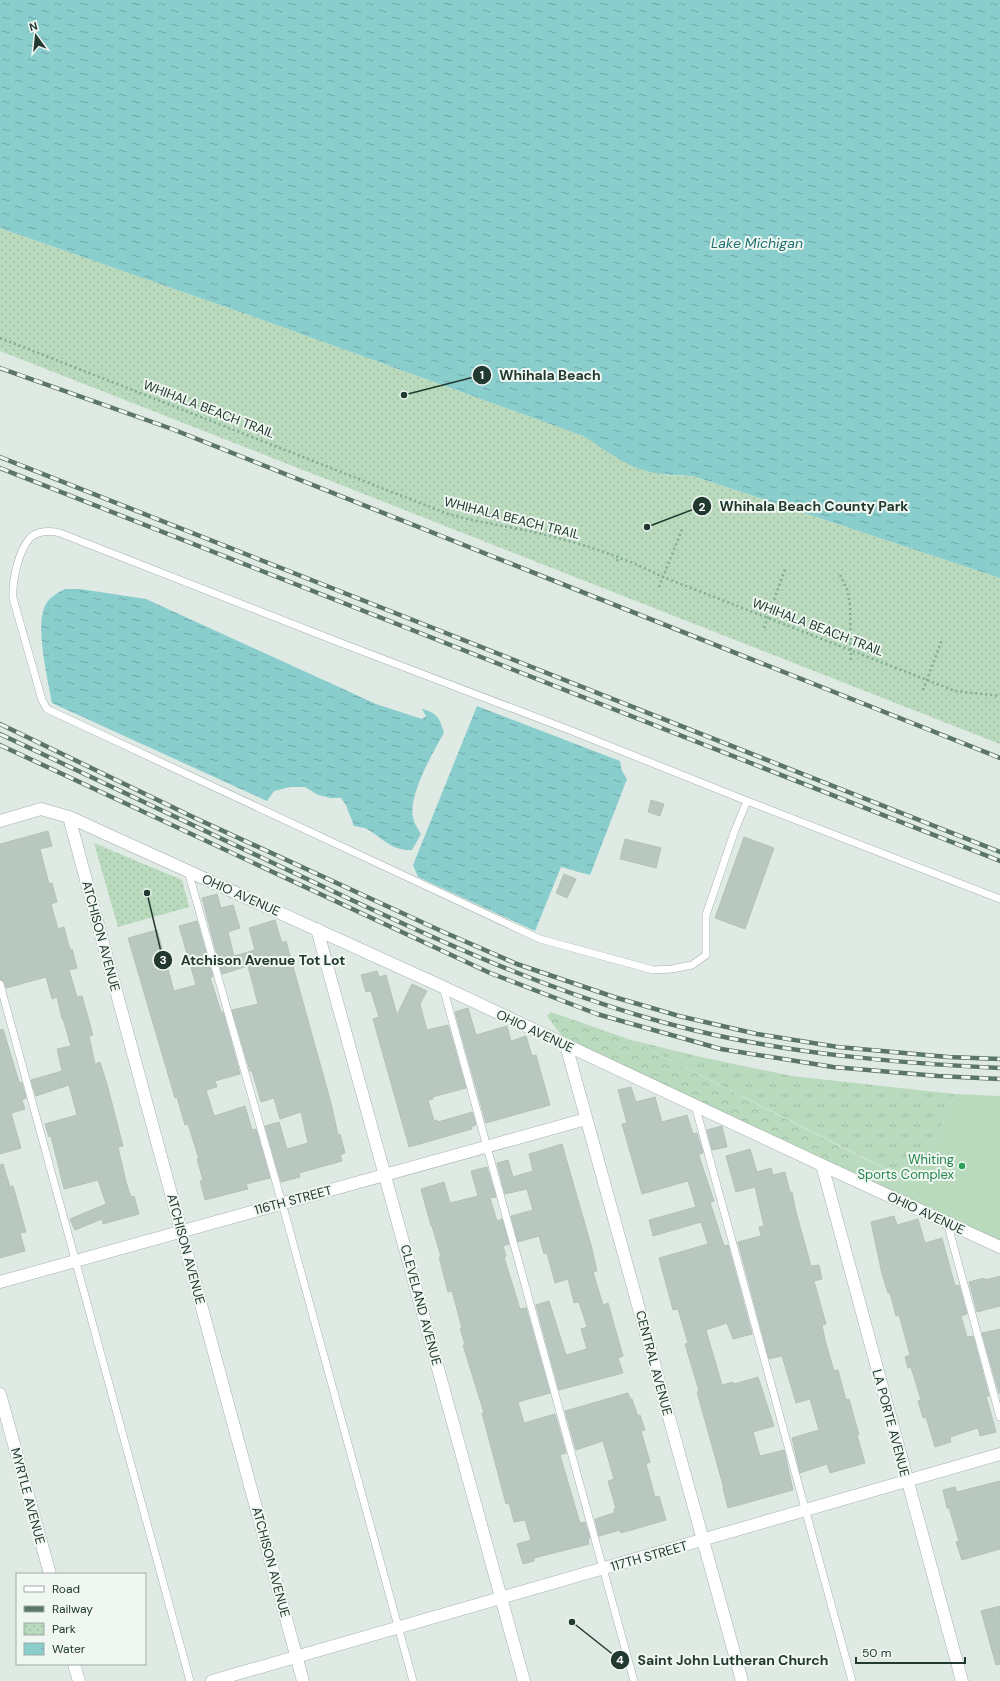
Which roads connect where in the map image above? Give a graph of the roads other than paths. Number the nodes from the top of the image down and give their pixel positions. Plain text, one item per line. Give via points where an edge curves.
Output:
1 (747, 801) junction
2 (69, 817) junction
3 (0, 822) edge
4 (188, 871) junction
5 (1000, 899) edge
6 (318, 929) junction
7 (0, 984) edge
8 (443, 987) junction
9 (566, 1046) junction
10 (695, 1105) junction
11 (586, 1119) junction
12 (486, 1146) junction
13 (822, 1165) junction
14 (384, 1175) junction
15 (282, 1203) junction
16 (947, 1222) junction
17 (181, 1231) junction
18 (1000, 1246) edge
19 (76, 1261) junction
20 (0, 1282) edge
21 (0, 1394) edge
22 (1000, 1417) edge
23 (1000, 1454) edge
24 (907, 1480) junction
25 (806, 1510) junction
26 (703, 1540) junction
27 (603, 1569) junction
28 (50, 1573) edge
29 (502, 1598) junction
30 (399, 1628) junction
31 (297, 1657) junction
32 (74, 1665) edge
33 (79, 1681) edge
34 (190, 1681) edge
35 (212, 1681) edge
36 (303, 1681) edge
37 (414, 1681) edge
38 (524, 1681) edge
39 (634, 1681) edge
40 (742, 1681) edge
41 (852, 1681) edge
42 (962, 1681) edge

1 - 1 lane via 572,730 60,533 50,530 30,538 22,550 13,585 14,598 42,700 47,709 540,939 653,970 692,965 706,955 706,915 734,830
1 - 5 lane
2 - 3 street, OHIO AVENUE via 41,809
2 - 4 street, OHIO AVENUE
2 - 17 street, ATCHISON AVENUE
4 - 6 street, OHIO AVENUE
4 - 15 lane
6 - 8 street, OHIO AVENUE
6 - 14 street, CLEVELAND AVENUE
7 - 19 lane
8 - 9 street, OHIO AVENUE
8 - 12 lane
9 - 10 street, OHIO AVENUE
9 - 11 street, CENTRAL AVENUE
10 - 13 street, OHIO AVENUE
10 - 25 lane
11 - 12 street, 116TH STREET
11 - 26 street, CENTRAL AVENUE
12 - 14 street, 116TH STREET
12 - 27 lane
13 - 16 street, OHIO AVENUE
13 - 24 street, LA PORTE AVENUE
14 - 15 street, 116TH STREET
14 - 29 street, CLEVELAND AVENUE
15 - 17 street, 116TH STREET
15 - 30 lane
16 - 18 street, OHIO AVENUE
16 - 22 lane
17 - 19 street, 116TH STREET
17 - 31 street, ATCHISON AVENUE
19 - 20 street, 116TH STREET
19 - 34 lane
21 - 28 street, MYRTLE AVENUE
23 - 24 street, 117TH STREET
24 - 25 street, 117TH STREET
24 - 42 street, LA PORTE AVENUE
25 - 26 street, 117TH STREET
25 - 41 lane
26 - 27 street, 117TH STREET
26 - 40 street, CENTRAL AVENUE
27 - 29 street, 117TH STREET
27 - 39 lane
29 - 30 street, 117TH STREET
29 - 38 street, CLEVELAND AVENUE
30 - 31 street, 117TH STREET
30 - 37 lane
31 - 35 street, 117TH STREET
31 - 36 street, ATCHISON AVENUE
32 - 33 street

